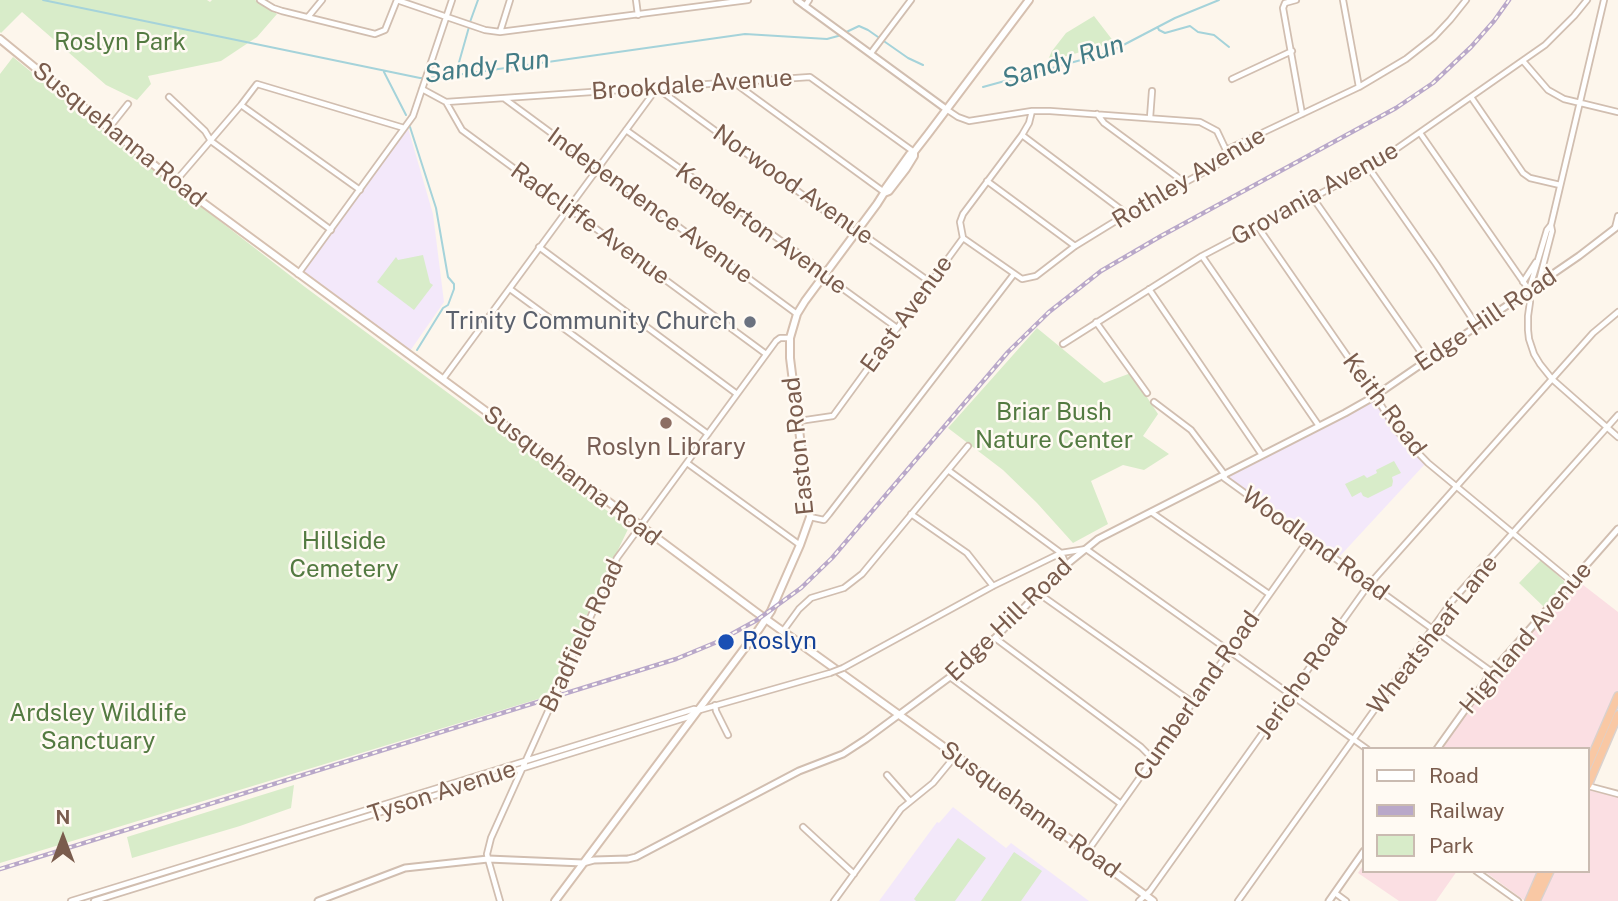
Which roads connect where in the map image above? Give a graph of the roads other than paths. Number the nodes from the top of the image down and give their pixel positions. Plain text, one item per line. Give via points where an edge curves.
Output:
1 (260, 0) edge
2 (321, 0) edge
3 (397, 0) edge
4 (452, 0) edge
5 (510, 0) edge
6 (636, 0) edge
7 (748, 0) edge
8 (797, 0) edge
9 (911, 0) edge
10 (1028, 0) edge
11 (1298, 0) edge
12 (1343, 0) edge
13 (1466, 0) edge
14 (1587, 0) edge
15 (1604, 0) edge
16 (807, 3) edge
17 (638, 15) junction
18 (446, 16) junction
19 (308, 17) junction
20 (500, 32) junction
21 (0, 39) edge
22 (1292, 51) junction
23 (871, 53) junction
24 (1522, 61) junction
25 (1231, 79) dead end
26 (734, 83) junction
27 (1359, 87) junction
28 (657, 88) junction
29 (422, 89) junction
30 (1152, 91) dead end
31 (169, 97) dead end
32 (1471, 97) junction
33 (504, 98) junction
34 (446, 102) junction
35 (1580, 103) junction
36 (128, 104) dead end
37 (241, 105) junction
38 (946, 109) junction
39 (1032, 111) junction
40 (1618, 112) edge
41 (1097, 114) junction
42 (1302, 114) junction
43 (1150, 118) junction
44 (404, 128) junction
45 (108, 129) junction
46 (626, 130) junction
47 (1420, 133) junction
48 (1022, 135) junction
49 (211, 141) junction
50 (1226, 150) junction
51 (914, 152) junction
52 (598, 168) junction
53 (1369, 168) junction
54 (987, 181) junction
55 (175, 182) junction
56 (1184, 183) junction
57 (1560, 185) junction
58 (360, 190) junction
59 (884, 193) junction
60 (1313, 198) junction
61 (568, 209) junction
62 (1127, 214) junction
63 (1618, 216) edge
64 (1550, 225) junction
65 (1258, 227) junction
66 (1617, 227) edge
67 (331, 230) junction
68 (856, 232) junction
69 (963, 238) junction
70 (1075, 246) junction
71 (539, 247) junction
72 (1202, 256) junction
73 (1539, 258) junction
74 (298, 274) junction
75 (824, 274) junction
76 (1014, 274) junction
77 (930, 282) junction
78 (1523, 282) junction
79 (1538, 285) junction
80 (510, 289) junction
81 (1149, 289) junction
82 (1529, 290) junction
83 (1618, 312) edge
84 (797, 314) junction
85 (1096, 323) junction
86 (1477, 326) junction
87 (897, 328) junction
88 (790, 338) junction
89 (1063, 344) dead end
90 (766, 354) junction
91 (1427, 361) junction
92 (1552, 379) junction
93 (443, 380) junction
94 (1147, 393) dead end
95 (737, 394) junction
96 (1375, 396) junction
97 (1154, 402) dead end
98 (1618, 415) edge
99 (799, 421) junction
100 (1319, 426) junction
101 (1607, 427) junction
102 (708, 434) junction
103 (1618, 437) edge
104 (968, 446) dead end
105 (1262, 455) junction
106 (687, 463) junction
107 (948, 470) junction
108 (1224, 475) junction
109 (1457, 486) junction
110 (1152, 512) junction
111 (911, 514) junction
112 (810, 517) junction
113 (640, 526) junction
114 (1618, 529) edge
115 (1513, 533) junction
116 (1308, 540) junction
117 (800, 545) junction
118 (1086, 549) junction
119 (1061, 553) junction
120 (1066, 564) junction
121 (1572, 582) junction
122 (1370, 584) junction
123 (993, 586) junction
124 (1038, 593) junction
125 (1269, 594) junction
126 (766, 620) junction
127 (1432, 628) junction
128 (782, 632) junction
129 (996, 638) junction
130 (1229, 652) junction
131 (1492, 672) junction
132 (950, 677) junction
133 (1291, 694) junction
134 (1618, 696) edge
135 (1192, 702) junction
136 (715, 705) junction
137 (699, 709) junction
138 (900, 715) junction
139 (1618, 715) edge
140 (728, 734) dead end
141 (1353, 739) junction
142 (1364, 747) edge
143 (1438, 747) edge
144 (956, 755) junction
145 (1153, 759) junction
146 (526, 760) junction
147 (1590, 760) edge
148 (522, 767) junction
149 (887, 775) dead end
150 (1590, 781) edge
151 (1590, 787) edge
152 (1618, 794) edge
153 (910, 801) junction
154 (387, 803) junction
155 (1121, 804) junction
156 (389, 809) junction
157 (803, 827) dead end
158 (1087, 852) junction
159 (1362, 854) edge
160 (488, 859) junction
161 (583, 863) junction
162 (182, 870) junction
163 (1479, 873) edge
164 (1541, 873) edge
165 (1549, 873) edge
166 (854, 874) junction
167 (1335, 893) junction
168 (1145, 895) junction
169 (71, 901) edge
170 (94, 901) edge
171 (318, 901) edge
172 (500, 901) edge
173 (555, 901) edge
174 (834, 901) edge
175 (1139, 901) edge
176 (1153, 901) edge
177 (1238, 901) edge
178 (1329, 901) edge
179 (1346, 901) edge
180 (1518, 901) edge
181 (1529, 901) edge
182 (1536, 901) edge

1 - 19 street
2 - 19 street
3 - 18 street
3 - 19 street via 384,30 375,34
4 - 18 street
5 - 20 street
6 - 17 street
7 - 17 street
8 - 16 street
9 - 23 street
10 - 38 main road, Easton Road
11 - 22 street via 1283,5
12 - 27 street
13 - 27 street, Rothley Avenue via 1434,37
14 - 24 street, Grovania Avenue via 1557,34
15 - 35 street
16 - 23 street
17 - 20 street
18 - 20 street
18 - 29 street
21 - 45 main road, Susquehanna Road
22 - 25 street
22 - 42 street
23 - 38 street
24 - 32 street, Grovania Avenue
24 - 35 street via 1548,90
26 - 28 street, Brookdale Avenue
26 - 51 street, Brookdale Avenue via 811,78
26 - 59 street
27 - 42 street, Rothley Avenue
28 - 33 street, Brookdale Avenue
28 - 46 street
28 - 68 street, Norwood Avenue
29 - 34 street
29 - 44 street
30 - 43 street
31 - 49 street
32 - 47 street, Grovania Avenue
32 - 57 street via 1523,173
33 - 34 street, Brookdale Avenue
33 - 52 street, Independence Avenue
34 - 61 street, Radcliffe Avenue via 462,130
35 - 40 street
35 - 57 street
36 - 45 street
37 - 44 street via 257,84
37 - 49 street
37 - 58 street
38 - 39 street via 969,121
38 - 51 main road, Easton Road
39 - 41 street
39 - 48 street, East Avenue
41 - 43 street
41 - 56 street
42 - 50 street, Rothley Avenue
43 - 50 street via 1200,122 1217,131
44 - 58 street
45 - 55 main road, Susquehanna Road
46 - 52 street
46 - 75 street, Kenderton Avenue
47 - 53 street, Grovania Avenue
47 - 78 street
48 - 54 street, East Avenue
48 - 62 street
49 - 55 street
49 - 67 street
50 - 56 street, Rothley Avenue via 1217,165
51 - 59 main road, Easton Road via 906,169
52 - 61 street
52 - 84 street, Independence Avenue
53 - 60 street, Grovania Avenue
53 - 86 street
54 - 69 street, East Avenue via 961,218
54 - 70 street
55 - 74 main road, Susquehanna Road
56 - 62 street, Rothley Avenue
57 - 64 street
58 - 67 street
59 - 68 main road, Easton Road
60 - 65 street, Grovania Avenue
60 - 91 street
61 - 71 street
61 - 90 street, Radcliffe Avenue
62 - 70 street, Rothley Avenue
63 - 66 street
64 - 73 street
64 - 79 street
65 - 72 street, Grovania Avenue
65 - 96 street, Keith Road
66 - 79 street, Edge Hill Road
67 - 74 street
68 - 75 main road, Easton Road
68 - 77 street, Norwood Avenue
69 - 76 street
69 - 77 street, East Avenue
70 - 76 street, Rothley Avenue via 1036,276 1022,279
71 - 80 street
71 - 95 street
72 - 81 street, Grovania Avenue
72 - 100 street
73 - 78 street
73 - 82 street
74 - 93 main road, Susquehanna Road
75 - 84 main road, Easton Road
75 - 87 street, Kenderton Avenue
76 - 112 street via 824,520
77 - 87 street, East Avenue
78 - 82 street
79 - 82 street, Edge Hill Road
80 - 93 street
80 - 102 street
81 - 85 street, Grovania Avenue
81 - 105 street
82 - 86 street, Edge Hill Road
82 - 92 street via 1529,339 1539,364
83 - 92 street, Jericho Road
84 - 88 main road, Easton Road
85 - 89 street, Grovania Avenue
85 - 94 street
86 - 91 street, Edge Hill Road
87 - 99 street, East Avenue via 833,416
88 - 90 street, Bradfield Road via 780,338
88 - 99 main road, Easton Road
90 - 95 street, Bradfield Road
91 - 96 street, Edge Hill Road
92 - 101 street
92 - 109 street, Jericho Road
93 - 113 main road, Susquehanna Road
95 - 102 street, Bradfield Road
96 - 100 street, Edge Hill Road
96 - 109 street, Keith Road via 1415,451
97 - 108 street, Woodland Road via 1191,429
98 - 101 street, Wheatsheaf Lane
99 - 112 main road, Easton Road
100 - 105 street, Edge Hill Road
101 - 103 street
101 - 115 street, Wheatsheaf Lane
102 - 106 street, Bradfield Road
104 - 107 street
105 - 108 street, Edge Hill Road
106 - 113 street, Bradfield Road
106 - 117 street
107 - 111 street
107 - 119 street
108 - 110 street, Edge Hill Road
108 - 116 street, Woodland Road
109 - 115 street, Keith Road
109 - 122 street, Jericho Road
110 - 118 street, Edge Hill Road
110 - 125 street
111 - 123 street via 967,553
111 - 128 street via 862,574 844,588 811,598
112 - 117 main road, Easton Road
113 - 126 main road, Susquehanna Road
113 - 146 street, Bradfield Road via 617,558
114 - 121 street, Highland Avenue
115 - 121 street, Keith Road
115 - 127 street, Wheatsheaf Lane
116 - 122 street, Woodland Road
116 - 125 street, Cumberland Road
117 - 126 main road, Easton Road
118 - 119 street, Tyson Avenue
118 - 120 street, Edge Hill Road
118 - 130 street
119 - 120 street
119 - 123 street, Tyson Avenue
120 - 124 street, Edge Hill Road
121 - 131 street, Highland Avenue
122 - 127 street, Woodland Road
122 - 133 street, Jericho Road
123 - 136 street, Tyson Avenue, bridge via 843,668
124 - 129 street, Edge Hill Road
124 - 135 street
125 - 130 street, Cumberland Road
126 - 128 main road, Susquehanna Road
126 - 137 main road, Easton Road
127 - 131 street, Woodland Road
127 - 141 street, Wheatsheaf Lane
128 - 138 main road, Susquehanna Road
129 - 132 street, Edge Hill Road
129 - 145 street
130 - 133 street
130 - 135 street, Cumberland Road
131 - 143 street, Highland Avenue
132 - 138 street, Edge Hill Road
132 - 155 street
133 - 141 street
133 - 168 street, Jericho Road
134 - 147 highway
135 - 145 street, Cumberland Road
136 - 137 street, Tyson Avenue
136 - 140 street
137 - 146 street, Tyson Avenue
137 - 148 street, Tyson Avenue via 688,717
137 - 161 main road, Easton Road
138 - 144 main road, Susquehanna Road
138 - 161 street, Edge Hill Road via 843,754 799,771 646,853
139 - 150 highway
141 - 142 street
141 - 177 street, Wheatsheaf Lane
144 - 153 street via 933,783
144 - 158 main road, Susquehanna Road
145 - 155 street, Cumberland Road
146 - 148 street, Bradfield Road
146 - 154 street, Tyson Avenue
148 - 156 street, Tyson Avenue
148 - 160 street, Bradfield Road via 491,838
149 - 153 street
151 - 152 street
153 - 166 street
154 - 156 street
154 - 162 street, Tyson Avenue
155 - 158 street, Cumberland Road
156 - 162 street, Tyson Avenue
157 - 166 street
158 - 168 main road, Susquehanna Road
159 - 167 street
160 - 161 street, Edge Hill Road
160 - 171 street, Edge Hill Road via 405,868
160 - 172 street
161 - 173 main road, Easton Road
162 - 169 street
162 - 170 street
163 - 180 street
164 - 181 highway
165 - 182 highway
166 - 174 street
167 - 178 street
167 - 179 street
168 - 175 street, Jericho Road
168 - 176 main road, Susquehanna Road

